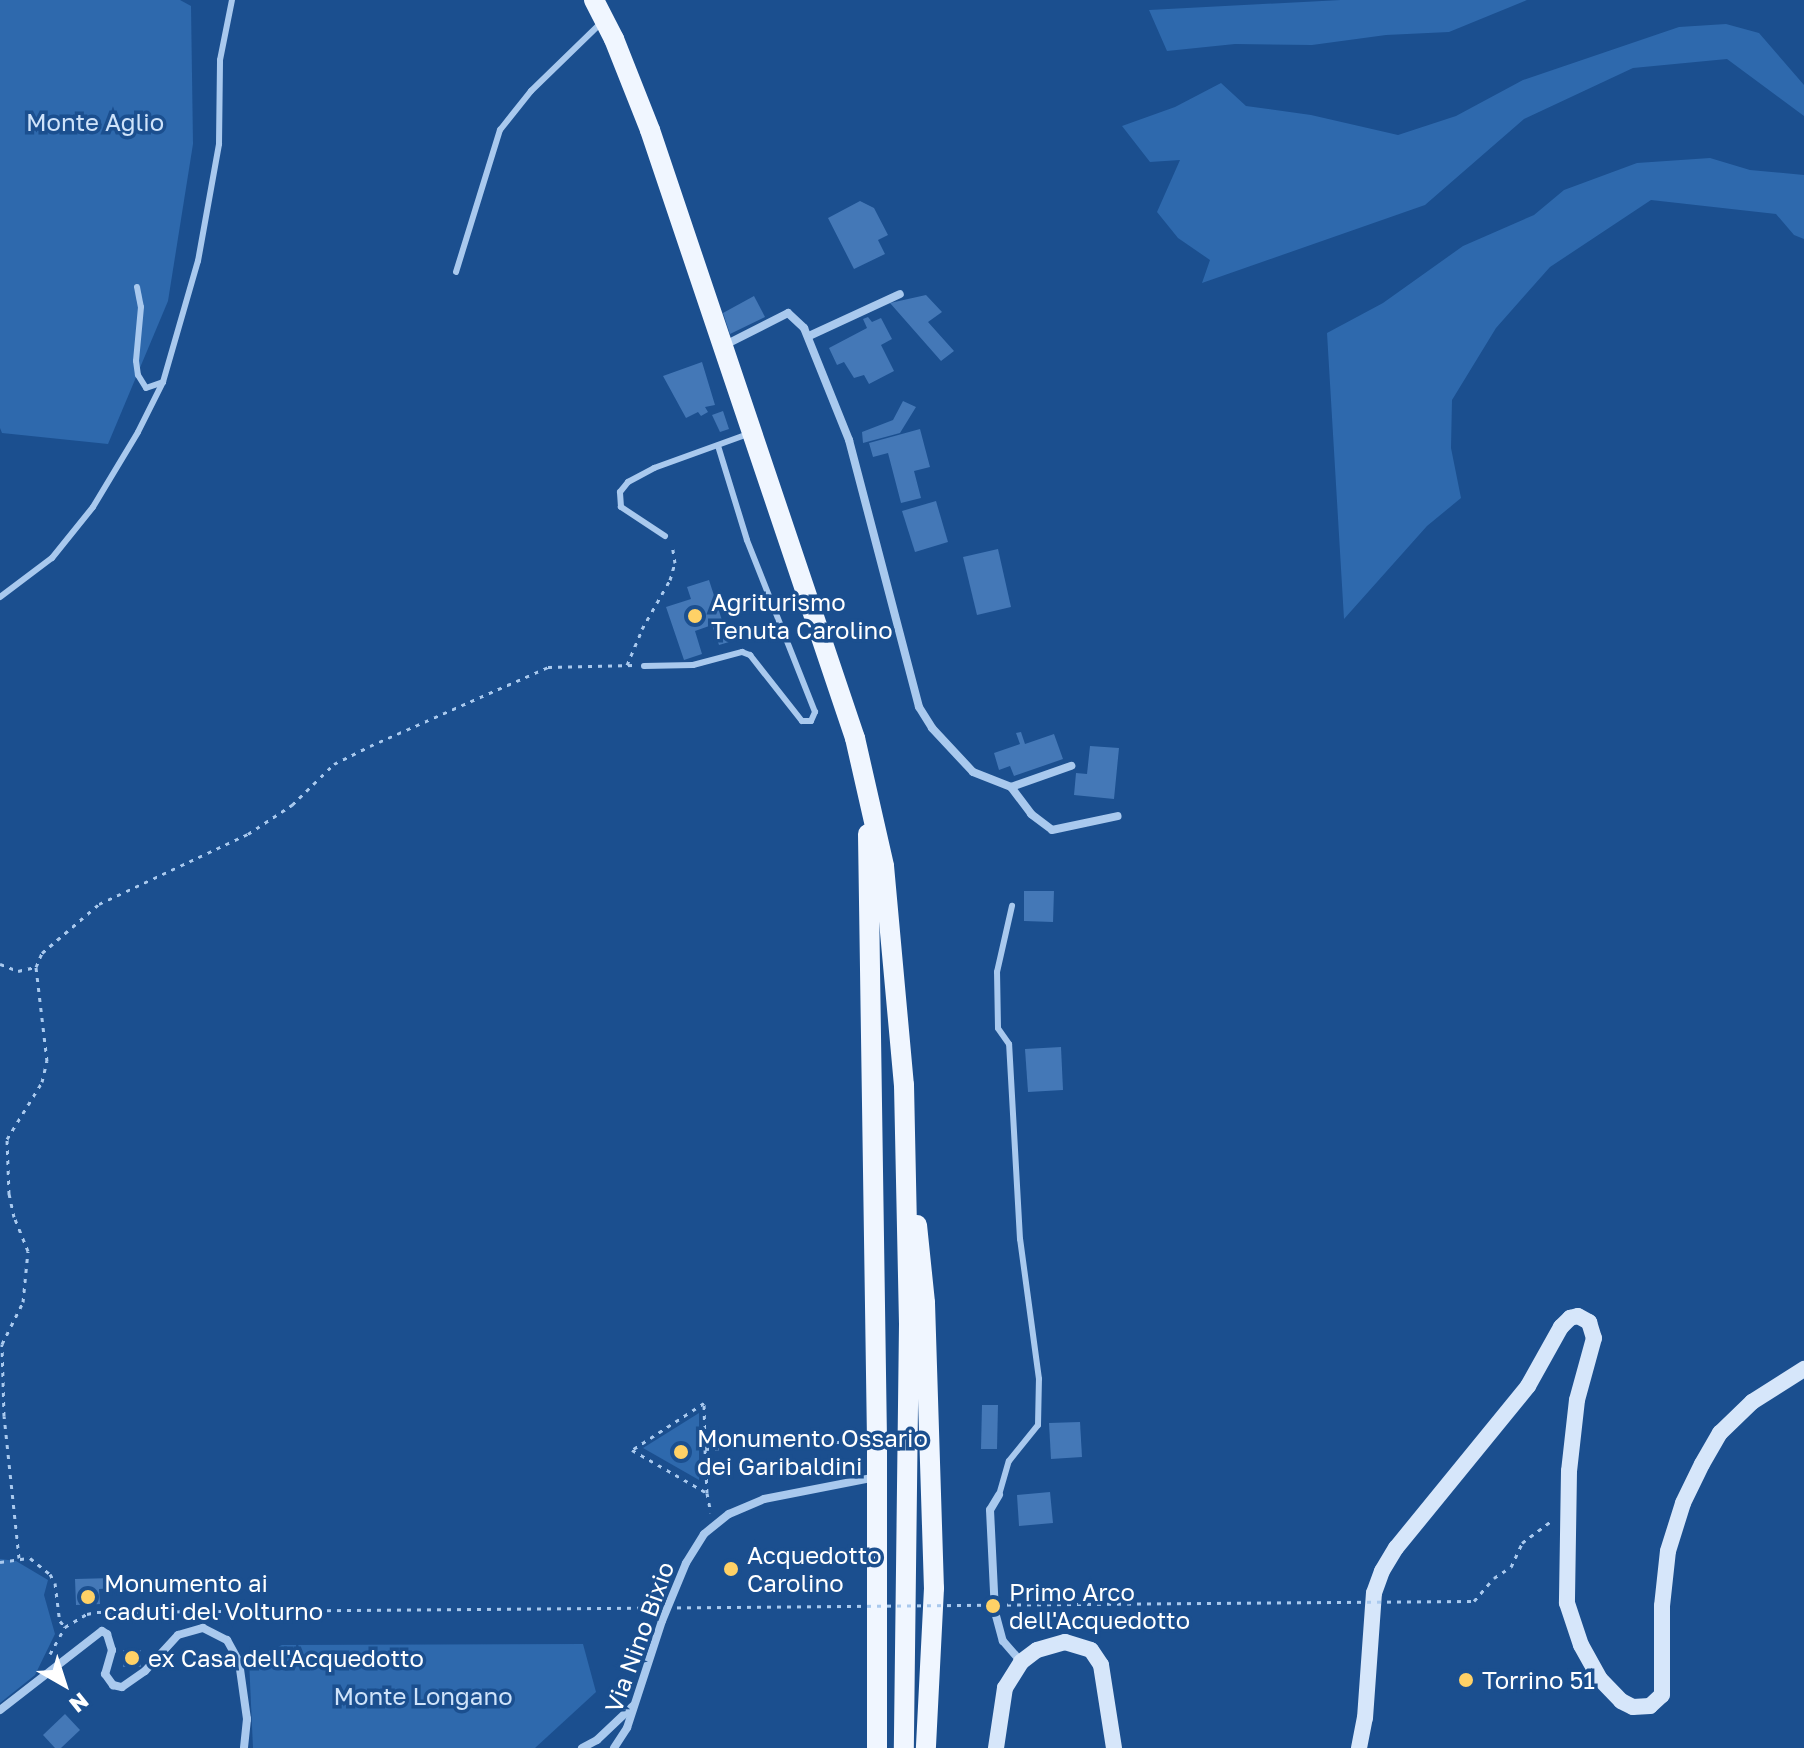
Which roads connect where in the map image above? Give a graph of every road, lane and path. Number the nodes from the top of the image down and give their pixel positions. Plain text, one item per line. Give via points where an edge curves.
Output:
1 (232, 0) edge
2 (594, 0) edge
3 (604, 19) junction
4 (456, 272) dead end
5 (137, 287) dead end
6 (900, 294) dead end
7 (809, 336) junction
8 (723, 346) junction
9 (163, 382) junction
10 (752, 433) junction
11 (718, 446) junction
12 (665, 536) joint
13 (0, 597) edge
14 (627, 665) junction
15 (644, 666) joint
16 (1071, 766) dead end
17 (1011, 787) junction
18 (866, 794) junction
19 (1118, 816) dead end
20 (1012, 906) dead end
21 (0, 964) edge
22 (36, 967) junction
23 (904, 1085) junction
24 (1804, 1369) edge
25 (877, 1440) junction
26 (705, 1449) junction
27 (877, 1477) junction
28 (707, 1493) junction
29 (999, 1495) joint
30 (1566, 1511) junction
31 (717, 1522) junction
32 (19, 1558) junction
33 (0, 1562) edge
34 (65, 1627) junction
35 (1021, 1662) junction
36 (32, 1685) junction
37 (633, 1706) junction
38 (0, 1710) edge
39 (244, 1748) edge
40 (582, 1748) edge
41 (614, 1748) edge
42 (877, 1748) edge
43 (904, 1748) edge
44 (926, 1748) edge
45 (996, 1748) edge
46 (1114, 1748) edge
47 (1359, 1748) edge

1 - 9 lane via 220,60 219,144 198,261
2 - 3 main road
3 - 4 lane via 531,91 500,130
3 - 8 main road via 650,130
5 - 9 lane via 138,375 146,388
6 - 7 street
7 - 8 street via 788,313
7 - 17 street via 849,440 919,707 973,772
8 - 10 main road
9 - 13 lane via 93,507 52,558
10 - 11 lane
10 - 18 main road via 855,738
11 - 12 lane via 654,468 620,492 621,507
11 - 15 lane via 747,540 815,712 811,721 802,721 750,655 742,652 693,665
12 - 14 path via 675,563
14 - 15 path
14 - 22 path via 548,667 334,764 292,805 248,834 99,904 58,936
16 - 17 street
17 - 19 street via 1031,814 1052,830
18 - 23 main road via 884,866
18 - 25 main road
20 - 29 lane via 997,972 998,1028 1009,1044 1020,1239 1039,1379 1038,1425 1009,1461
21 - 22 path via 18,971
22 - 32 path via 47,1061 42,1082 7,1139 9,1194 28,1251 23,1302 2,1344
23 - 43 main road via 909,1324
23 - 44 main road via 925,1303 934,1588
24 - 30 main road via 1752,1402 1720,1433 1683,1503 1665,1579 1664,1687 1661,1699 1650,1706 1621,1701 1599,1678 1581,1645 1567,1603
25 - 26 path
25 - 27 main road
26 - 28 path
26 - 28 path via 704,1403 632,1450
27 - 31 street, Via Nino Bixio via 764,1499
27 - 42 main road
28 - 31 path
29 - 35 street via 990,1510 995,1612 1003,1641
30 - 34 path, bridge via 1522,1543 1511,1567 1474,1601 97,1612
30 - 47 main road via 1577,1400 1594,1338 1593,1327 1578,1316 1561,1327 1528,1386 1382,1571 1374,1593
31 - 37 street, Via Nino Bixio via 686,1563
32 - 33 path
32 - 34 path via 30,1558 50,1574
34 - 36 path
35 - 45 main road via 1005,1688
35 - 46 main road via 1060,1642 1091,1650 1103,1671
36 - 38 street
36 - 39 street via 102,1631 112,1650 105,1674 122,1687 178,1635 212,1630 227,1640 239,1662 247,1719
37 - 40 street
37 - 41 street, Via Nino Bixio

